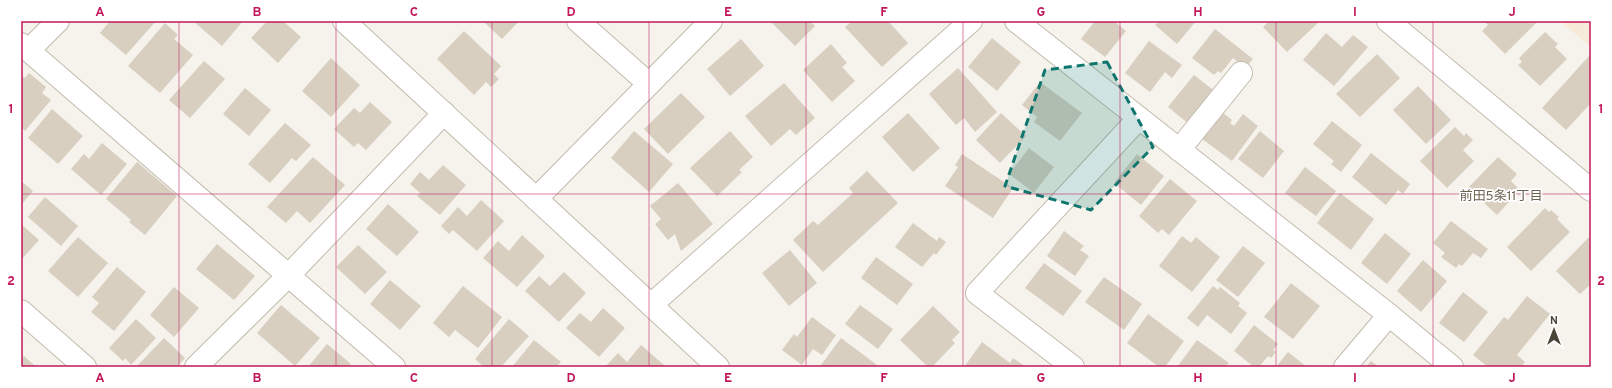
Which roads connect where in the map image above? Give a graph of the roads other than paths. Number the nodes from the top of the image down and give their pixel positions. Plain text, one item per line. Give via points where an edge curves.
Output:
1 (58, 21) edge
2 (344, 21) edge
3 (578, 21) edge
4 (711, 21) edge
5 (972, 21) edge
6 (1016, 21) edge
7 (1388, 21) edge
8 (25, 47) edge
9 (1241, 73) dead end
10 (649, 84) junction
11 (444, 113) junction
12 (1139, 118) junction
13 (1179, 150) junction
14 (1591, 190) edge
15 (536, 199) junction
16 (288, 276) junction
17 (651, 305) junction
18 (21, 311) edge
19 (1388, 315) junction
20 (85, 367) edge
21 (196, 367) edge
22 (394, 367) edge
23 (718, 367) edge
24 (1073, 367) edge
25 (1345, 367) edge
26 (1452, 367) edge

1 - 8 street
2 - 11 street
3 - 10 street
4 - 10 street
5 - 17 street
6 - 12 street
7 - 14 street
8 - 16 street
9 - 13 street
10 - 15 street
11 - 15 street
11 - 16 street
12 - 13 street
12 - 24 street via 977,293
13 - 19 street
15 - 17 street
16 - 21 street
16 - 22 street
17 - 23 street
18 - 20 street
19 - 25 street
19 - 26 street

